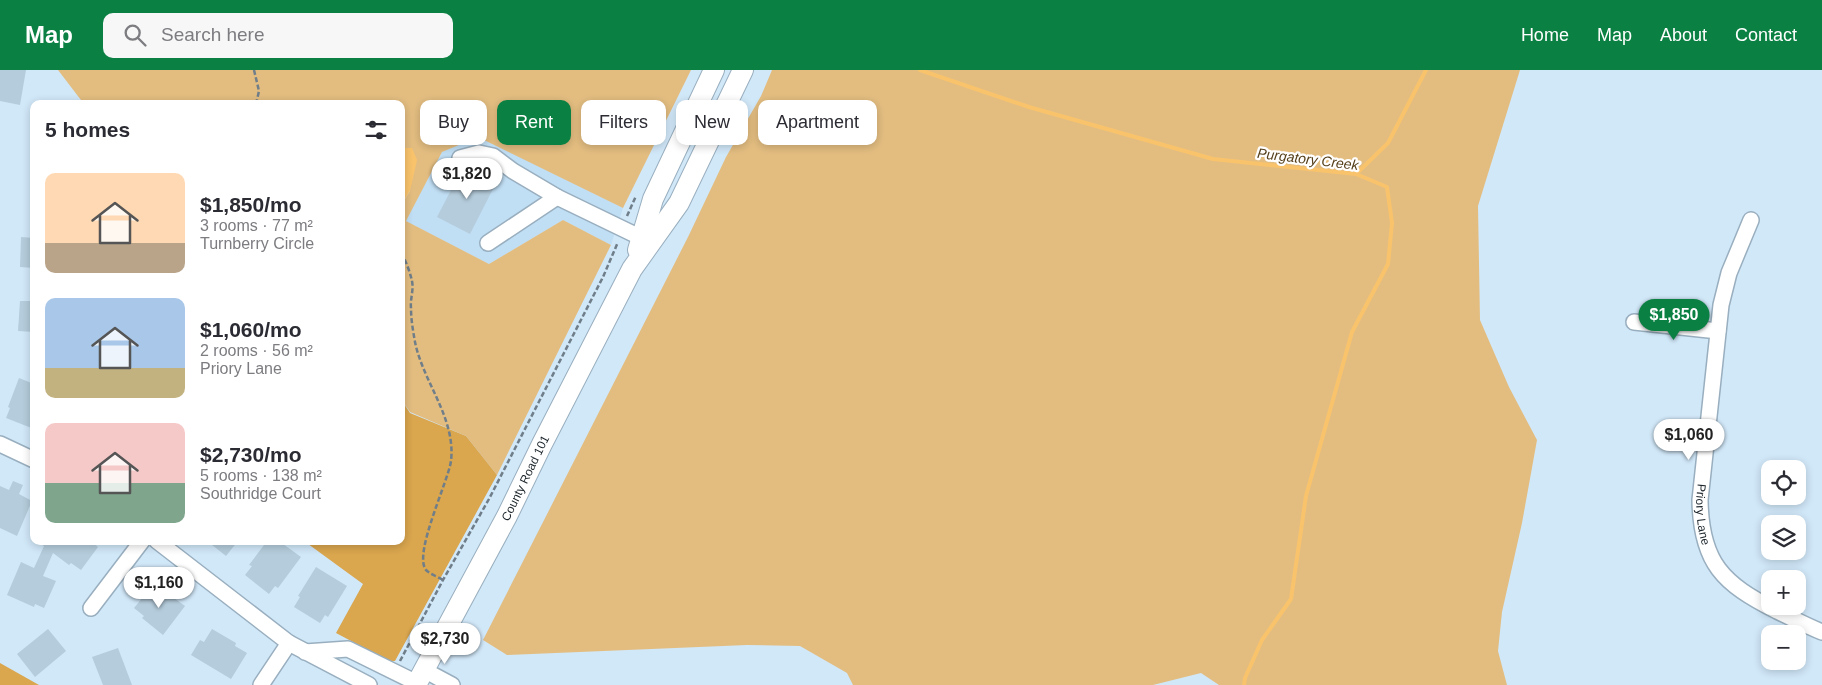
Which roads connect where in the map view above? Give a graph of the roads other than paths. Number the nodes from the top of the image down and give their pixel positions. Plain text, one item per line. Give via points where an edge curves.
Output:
1 (714, 70) edge
2 (743, 70) edge
3 (460, 158) dead end
4 (557, 197) junction
5 (1751, 220) dead end
6 (646, 241) junction
7 (488, 243) dead end
8 (1634, 322) dead end
9 (1718, 332) junction
10 (0, 444) edge
11 (30, 458) edge
12 (139, 545) edge
13 (162, 545) edge
14 (91, 608) dead end
15 (1822, 632) edge
16 (289, 643) junction
17 (306, 652) junction
18 (419, 679) edge
19 (261, 685) edge
20 (369, 685) edge
21 (452, 685) edge

1 - 6 main road, County Road 101 via 654,200
2 - 6 main road, County Road 101 via 679,203
3 - 4 street via 479,153 493,156
4 - 6 street
4 - 7 street
5 - 9 street, Priory Lane via 1729,273
6 - 18 main road, County Road 101 via 507,516
8 - 9 street
9 - 15 street, Priory Lane via 1700,500 1700,525 1706,548 1718,569 1734,586
10 - 11 street
12 - 14 street
13 - 16 street
16 - 17 street
16 - 19 street
17 - 18 street via 348,649 395,672
17 - 20 street
18 - 21 street

